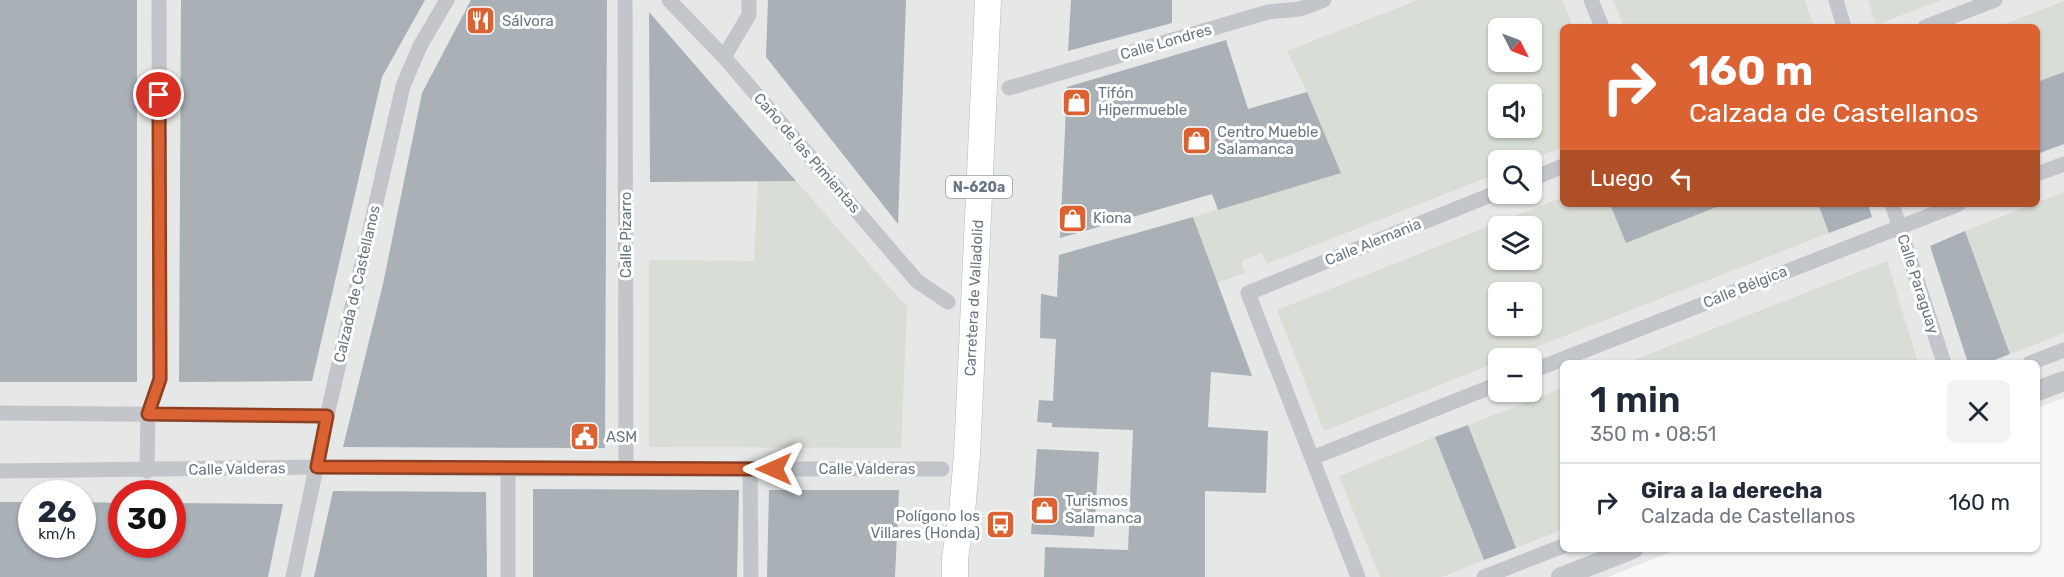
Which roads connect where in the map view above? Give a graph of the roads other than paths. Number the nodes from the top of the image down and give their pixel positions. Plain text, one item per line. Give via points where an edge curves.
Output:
1 (159, 0) edge
2 (447, 0) edge
3 (625, 0) edge
4 (669, 0) edge
5 (749, 0) edge
6 (988, 0) edge
7 (1324, 0) edge
8 (1591, 0) edge
9 (1836, 0) edge
10 (1995, 0) edge
11 (1601, 24) edge
12 (1843, 24) edge
13 (1932, 24) edge
14 (724, 57) junction
15 (1009, 87) dead end
16 (2064, 164) edge
17 (1560, 167) edge
18 (2040, 173) edge
19 (1542, 175) edge
20 (1488, 196) edge
21 (1893, 207) edge
22 (1951, 207) edge
23 (1899, 227) junction
24 (948, 302) dead end
25 (2064, 350) edge
26 (1562, 360) edge
27 (1943, 360) edge
28 (2038, 360) edge
29 (1560, 361) edge
30 (1542, 368) edge
31 (2064, 381) edge
32 (1488, 388) edge
33 (2040, 390) edge
34 (0, 413) edge
35 (148, 414) junction
36 (327, 416) junction
37 (1312, 458) junction
38 (317, 467) junction
39 (508, 469) junction
40 (626, 469) junction
41 (750, 469) junction
42 (942, 469) dead end
43 (0, 471) edge
44 (147, 471) junction
45 (1560, 547) edge
46 (1625, 552) edge
47 (952, 571) edge
48 (293, 577) edge
49 (508, 577) edge
50 (751, 577) edge
51 (1358, 577) edge
52 (1484, 577) edge
53 (1561, 577) edge

1 - 35 street via 160,379
2 - 36 street, Calzada de Castellanos via 420,46 403,86
3 - 40 street, Calle Pizarro
4 - 14 street, Caño de las Pimientas
5 - 14 street via 749,15
6 - 47 highway, Carretera de Valladolid / N-620a via 967,455
7 - 15 street, Calle Londres via 1300,9 1268,12
8 - 11 street
9 - 12 street
10 - 13 street
14 - 24 street, Caño de las Pimientas via 917,281
16 - 18 street
17 - 19 street
20 - 37 street, Calle Alemania via 1248,293
21 - 23 street, Calle Paraguay
22 - 23 street, Calle Bélgica
23 - 26 street, Calle Bélgica
23 - 27 street, Calle Paraguay
25 - 28 street
29 - 30 street, Calle Bélgica
31 - 33 street
32 - 37 street
34 - 35 street
35 - 36 street
35 - 44 street
36 - 38 street, Calzada de Castellanos
37 - 51 street
38 - 39 street, Calle Valderas
38 - 44 street, Calle Valderas
38 - 48 street, Calzada de Castellanos
39 - 40 street, Calle Valderas
39 - 49 street
40 - 41 street, Calle Valderas
41 - 42 street, Calle Valderas
41 - 50 street
43 - 44 street, Calle Valderas
45 - 52 street
46 - 53 street

